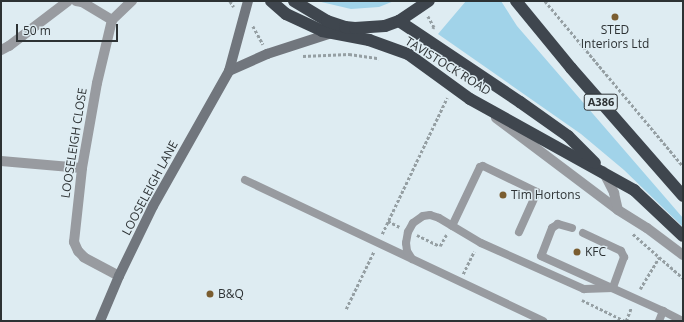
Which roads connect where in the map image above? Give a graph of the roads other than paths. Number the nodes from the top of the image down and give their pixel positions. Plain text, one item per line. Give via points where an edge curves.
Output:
1 (76, 1) edge
2 (132, 1) edge
3 (248, 1) edge
4 (271, 1) edge
5 (294, 1) edge
6 (429, 1) edge
7 (516, 1) edge
8 (63, 2) edge
9 (112, 20) junction
10 (399, 21) junction
11 (345, 28) junction
12 (332, 32) junction
13 (1, 50) edge
14 (229, 71) junction
15 (470, 99) junction
16 (1, 161) edge
17 (82, 168) junction
18 (603, 172) junction
19 (245, 180) dead end
20 (683, 196) edge
21 (618, 210) junction
22 (453, 227) junction
23 (572, 228) dead end
24 (518, 232) dead end
25 (583, 233) dead end
26 (683, 236) edge
27 (683, 254) edge
28 (412, 259) junction
29 (119, 276) junction
30 (613, 288) junction
31 (663, 311) junction
32 (100, 321) edge
33 (543, 321) edge
34 (659, 321) edge
35 (683, 321) edge

1 - 9 street
2 - 9 street
3 - 14 street, LOOSELEIGH LANE
4 - 12 highway, TAVISTOCK ROAD via 286,14 304,24
5 - 11 highway via 327,21
6 - 10 highway
7 - 20 highway, A386
8 - 13 street
9 - 17 street, LOOSELEIGH CLOSE via 97,83
10 - 11 highway via 385,26
10 - 18 highway, TAVISTOCK ROAD via 568,136
11 - 12 street
12 - 14 street via 273,52
12 - 15 highway, TAVISTOCK ROAD via 369,40 408,54
14 - 29 street, LOOSELEIGH LANE via 153,206
15 - 18 highway, TAVISTOCK ROAD
15 - 21 street
16 - 17 street
17 - 29 street, LOOSELEIGH CLOSE via 74,242 84,257
18 - 21 street, TAVISTOCK ROAD via 614,193
18 - 26 highway, TAVISTOCK ROAD via 634,190
19 - 28 lane
21 - 27 street
22 - 24 lane via 480,167 483,166 537,192
22 - 28 lane via 430,215 423,216 413,223 406,243
22 - 30 lane via 481,243 584,289
23 - 30 lane via 558,224 552,228 541,256
25 - 30 lane via 621,250 624,257
28 - 33 lane
29 - 32 street, LOOSELEIGH LANE
30 - 31 lane
31 - 34 lane
31 - 35 lane

